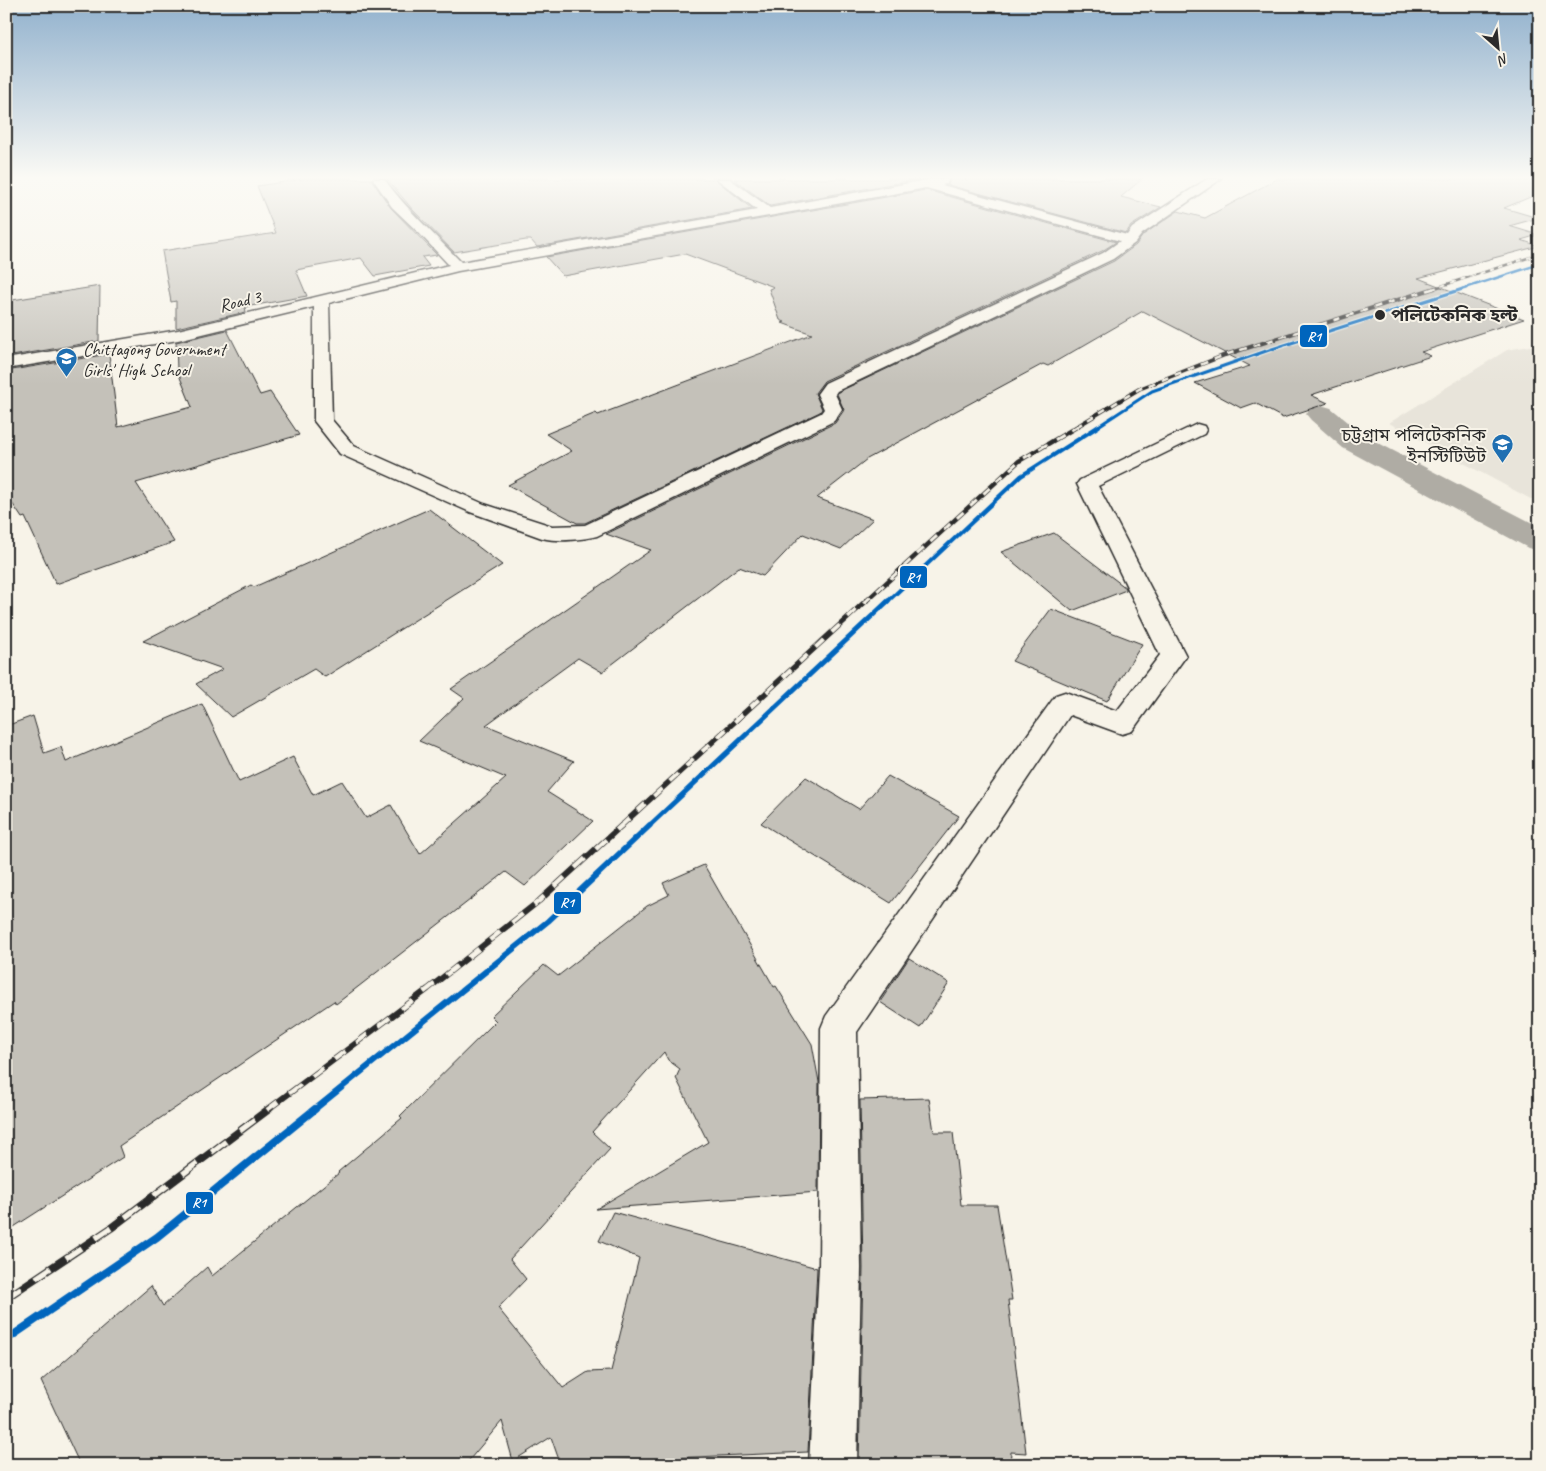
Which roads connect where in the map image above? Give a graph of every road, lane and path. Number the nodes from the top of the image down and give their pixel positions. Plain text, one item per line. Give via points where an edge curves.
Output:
1 (440, 248) edge
2 (567, 248) edge
3 (1119, 248) edge
4 (458, 267) junction
5 (321, 300) junction
6 (6, 364) edge
7 (1197, 430) dead end
8 (833, 1465) edge

1 - 4 street
2 - 4 street, Road 3
3 - 5 street via 1108,256 831,387 826,394 833,409 828,417 589,531 550,533 532,527 478,508 347,450 323,421
4 - 5 street, Road 3
5 - 6 street, Road 3 via 178,335
7 - 8 street via 1087,484 1172,656 1122,724 1065,702 839,1028 840,1268

